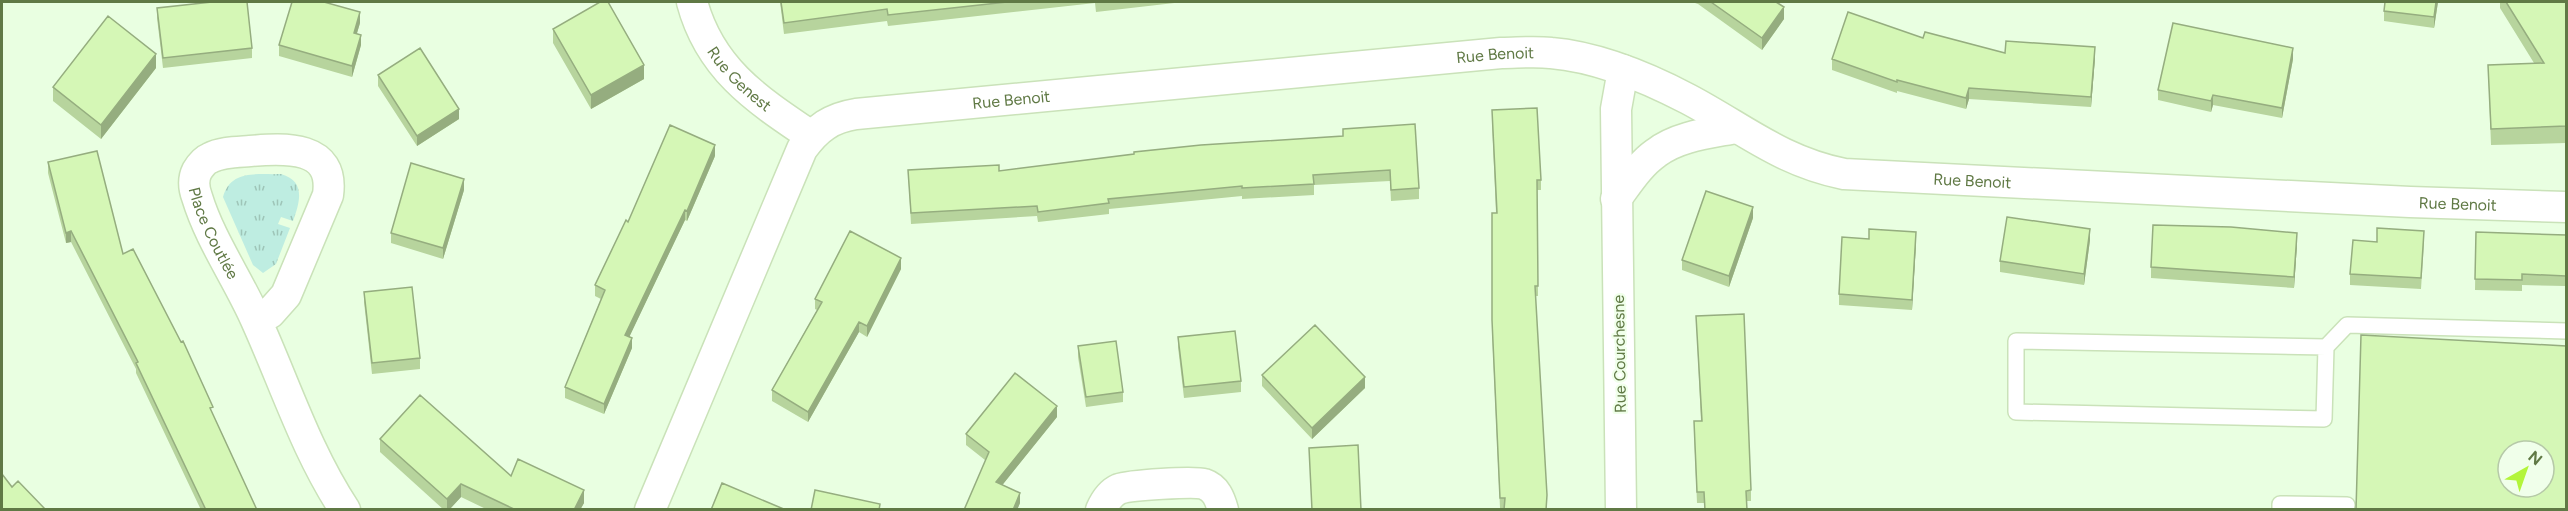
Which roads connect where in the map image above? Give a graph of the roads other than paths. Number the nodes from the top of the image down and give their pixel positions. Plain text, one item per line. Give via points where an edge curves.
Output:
1 (692, 2) edge
2 (1623, 70) junction
3 (1736, 128) junction
4 (811, 136) junction
5 (1616, 199) junction
6 (2566, 207) edge
7 (256, 320) junction
8 (2566, 331) edge
9 (2326, 347) junction
10 (2348, 505) dead end
11 (345, 510) edge
12 (650, 510) edge
13 (1101, 510) edge
14 (1223, 510) edge
15 (1621, 510) edge
16 (2280, 510) edge

1 - 4 street, Rue Genest via 702,31 724,68 757,99
2 - 3 street, Rue Benoit via 1688,99
2 - 4 street, Rue Benoit via 1549,52 1501,53 856,114 827,121
2 - 5 street, Rue Courchesne via 1616,109
3 - 5 street via 1676,142 1657,151
3 - 6 street, Rue Benoit via 1805,165 1863,176
4 - 12 street, Rue Benoit via 795,165
5 - 15 street, Rue Courchesne
7 - 7 street, Place Coutlée via 270,313 286,295 328,195 330,184 324,166 302,152 220,155 203,163 194,178 201,208
7 - 11 street, Place Coutlée via 318,465
8 - 9 lane via 2347,326
9 - 9 lane via 2016,341 2016,412 2324,419
10 - 16 lane via 2280,504
13 - 14 street via 1108,496 1120,488 1197,483 1217,494

